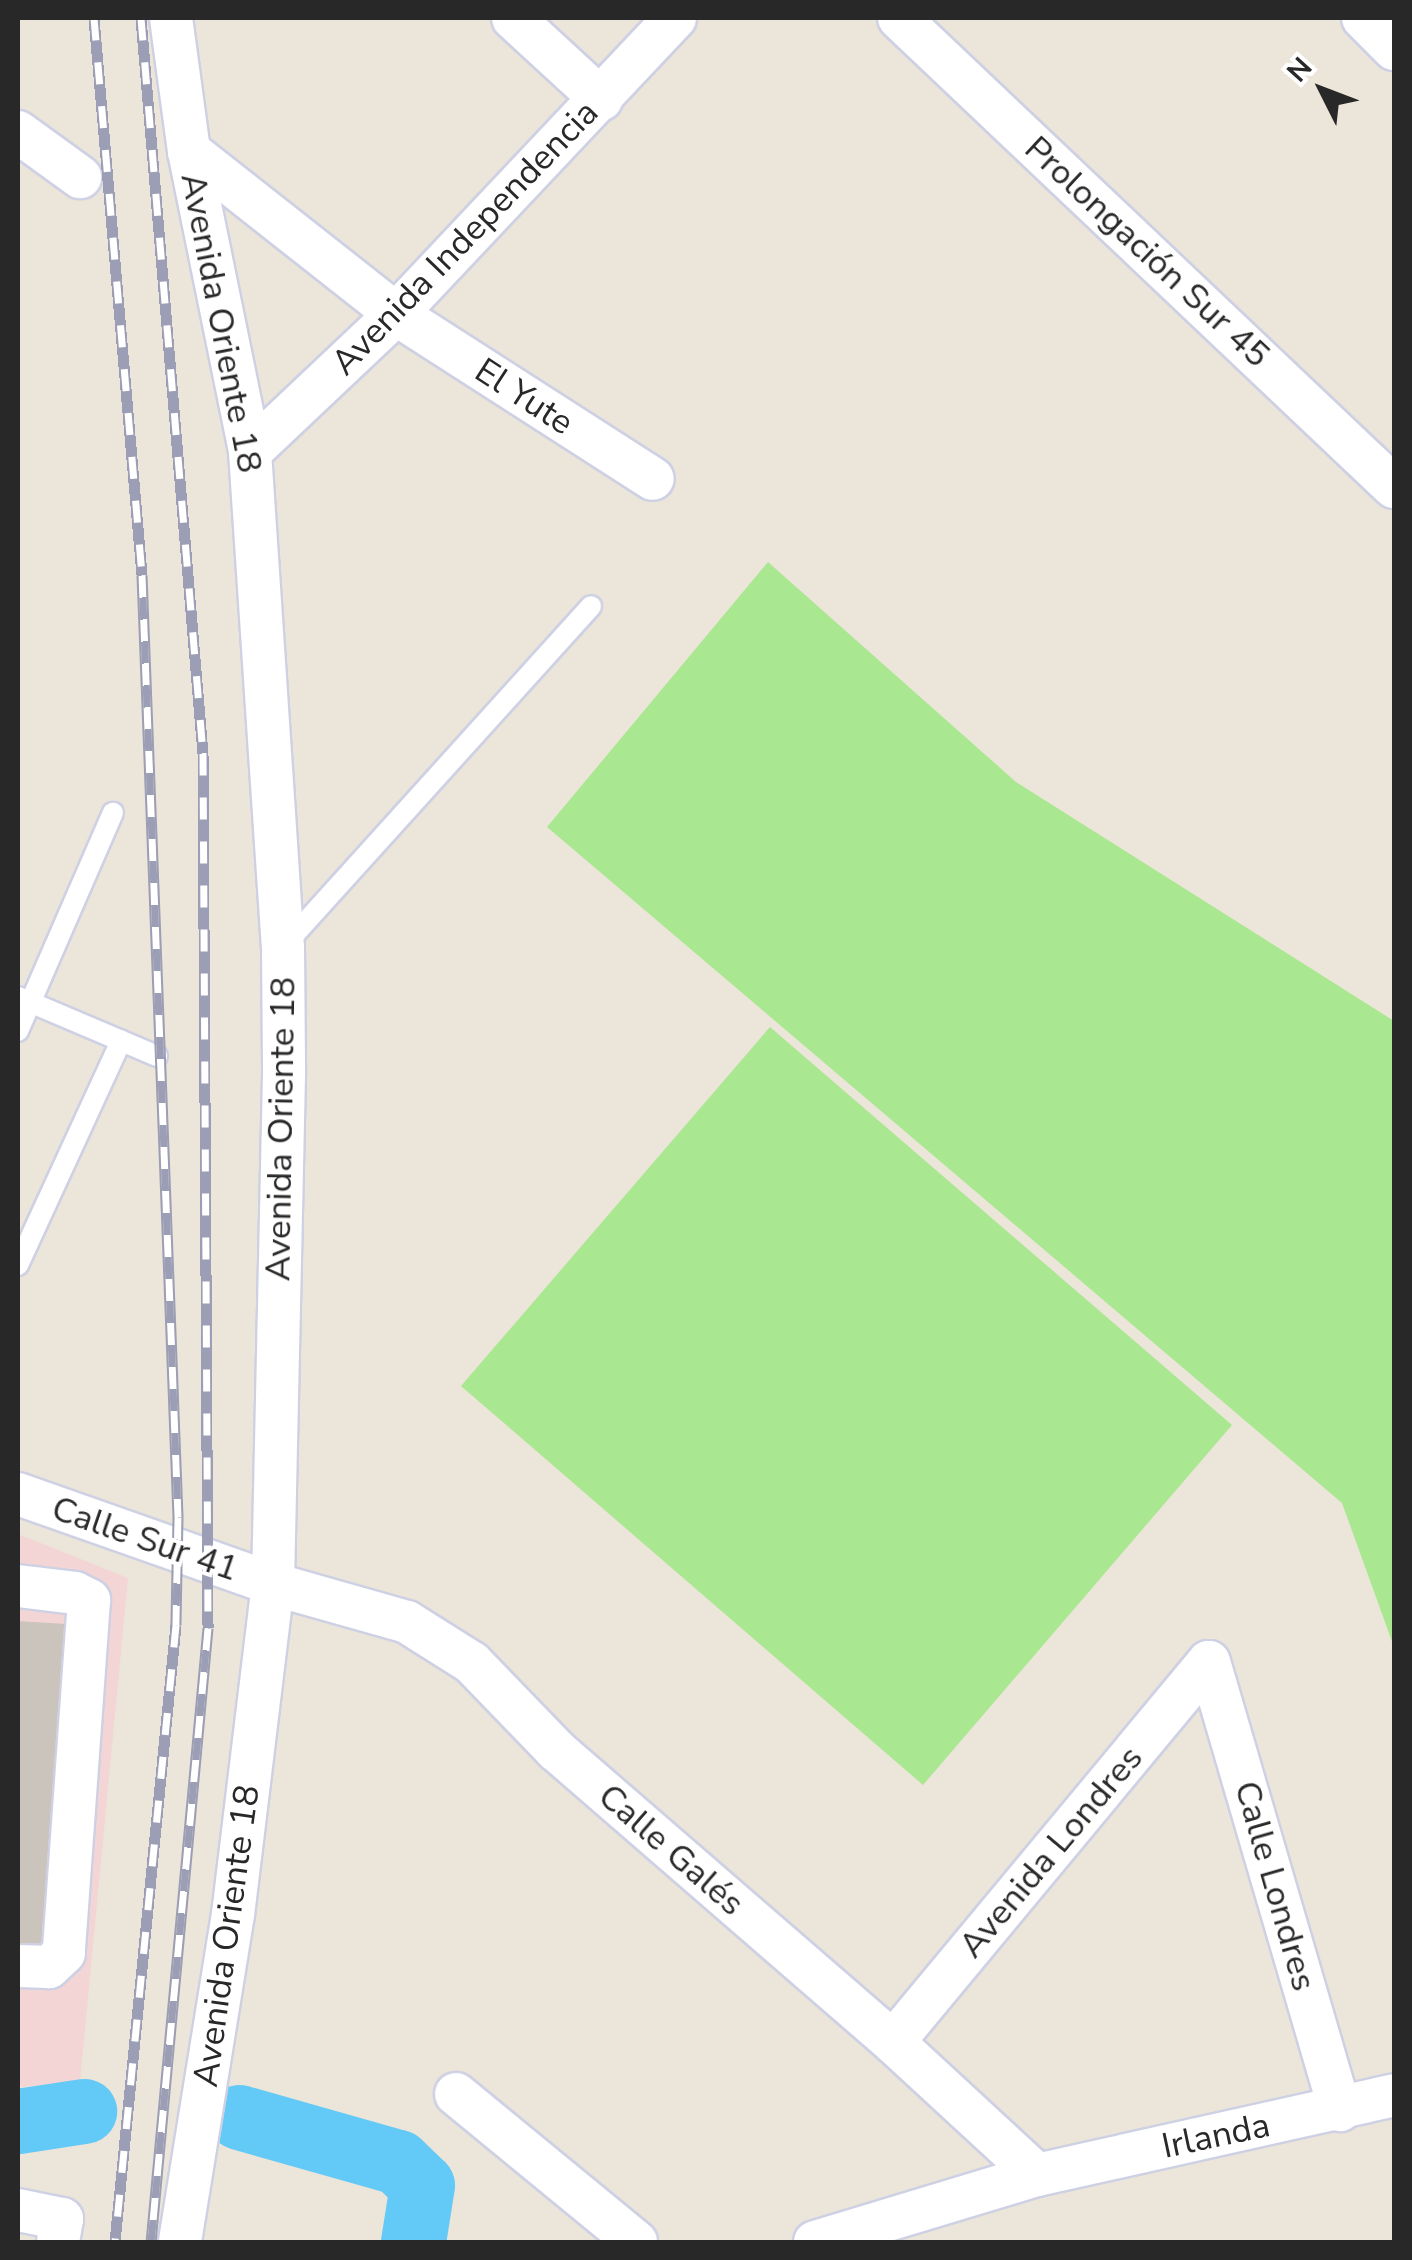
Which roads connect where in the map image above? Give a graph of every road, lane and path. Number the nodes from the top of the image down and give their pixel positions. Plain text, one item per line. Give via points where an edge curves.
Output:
1 (171, 18) edge
2 (513, 18) edge
3 (674, 18) edge
4 (899, 18) edge
5 (1363, 18) edge
6 (1394, 49) edge
7 (601, 99) junction
8 (18, 132) edge
9 (189, 152) junction
10 (80, 177) dead end
11 (396, 314) junction
12 (250, 452) junction
13 (653, 479) dead end
14 (1394, 487) edge
15 (592, 606) dead end
16 (113, 813) dead end
17 (283, 948) junction
18 (24, 1000) edge
19 (18, 1032) edge
20 (121, 1041) junction
21 (157, 1056) dead end
22 (18, 1265) edge
23 (18, 1494) edge
24 (273, 1584) junction
25 (18, 1586) edge
26 (1210, 1662) joint
27 (18, 1966) edge
28 (893, 2042) junction
29 (456, 2094) dead end
30 (1394, 2095) edge
31 (1340, 2110) junction
32 (1038, 2174) junction
33 (18, 2210) edge
34 (60, 2231) edge
35 (180, 2242) edge
36 (636, 2242) edge
37 (815, 2242) edge

1 - 9 street, Avenida Oriente 18
2 - 7 street
3 - 7 street, Avenida Independencia
4 - 14 street, Prolongación Sur 45
5 - 6 street
7 - 11 street, Avenida Independencia
8 - 10 street
9 - 11 street, El Yute
9 - 12 street, Avenida Oriente 18
11 - 12 street, Avenida Independencia
11 - 13 street, El Yute
12 - 17 street, Avenida Oriente 18
15 - 17 lane
16 - 18 lane
17 - 24 street, Avenida Oriente 18
18 - 19 lane
18 - 20 lane
20 - 21 lane
20 - 22 lane
23 - 24 street, Calle Sur 41
24 - 28 street, Calle Galés via 407,1622 472,1664 556,1750
24 - 35 street, Avenida Oriente 18 via 234,1914
25 - 27 street via 89,1600 64,1953 49,1967
26 - 28 street, Avenida Londres
26 - 31 street, Calle Londres
28 - 32 street, Calle Galés
29 - 36 street
30 - 31 street, Irlanda
31 - 32 street, Irlanda
32 - 37 street, Irlanda
33 - 34 street

